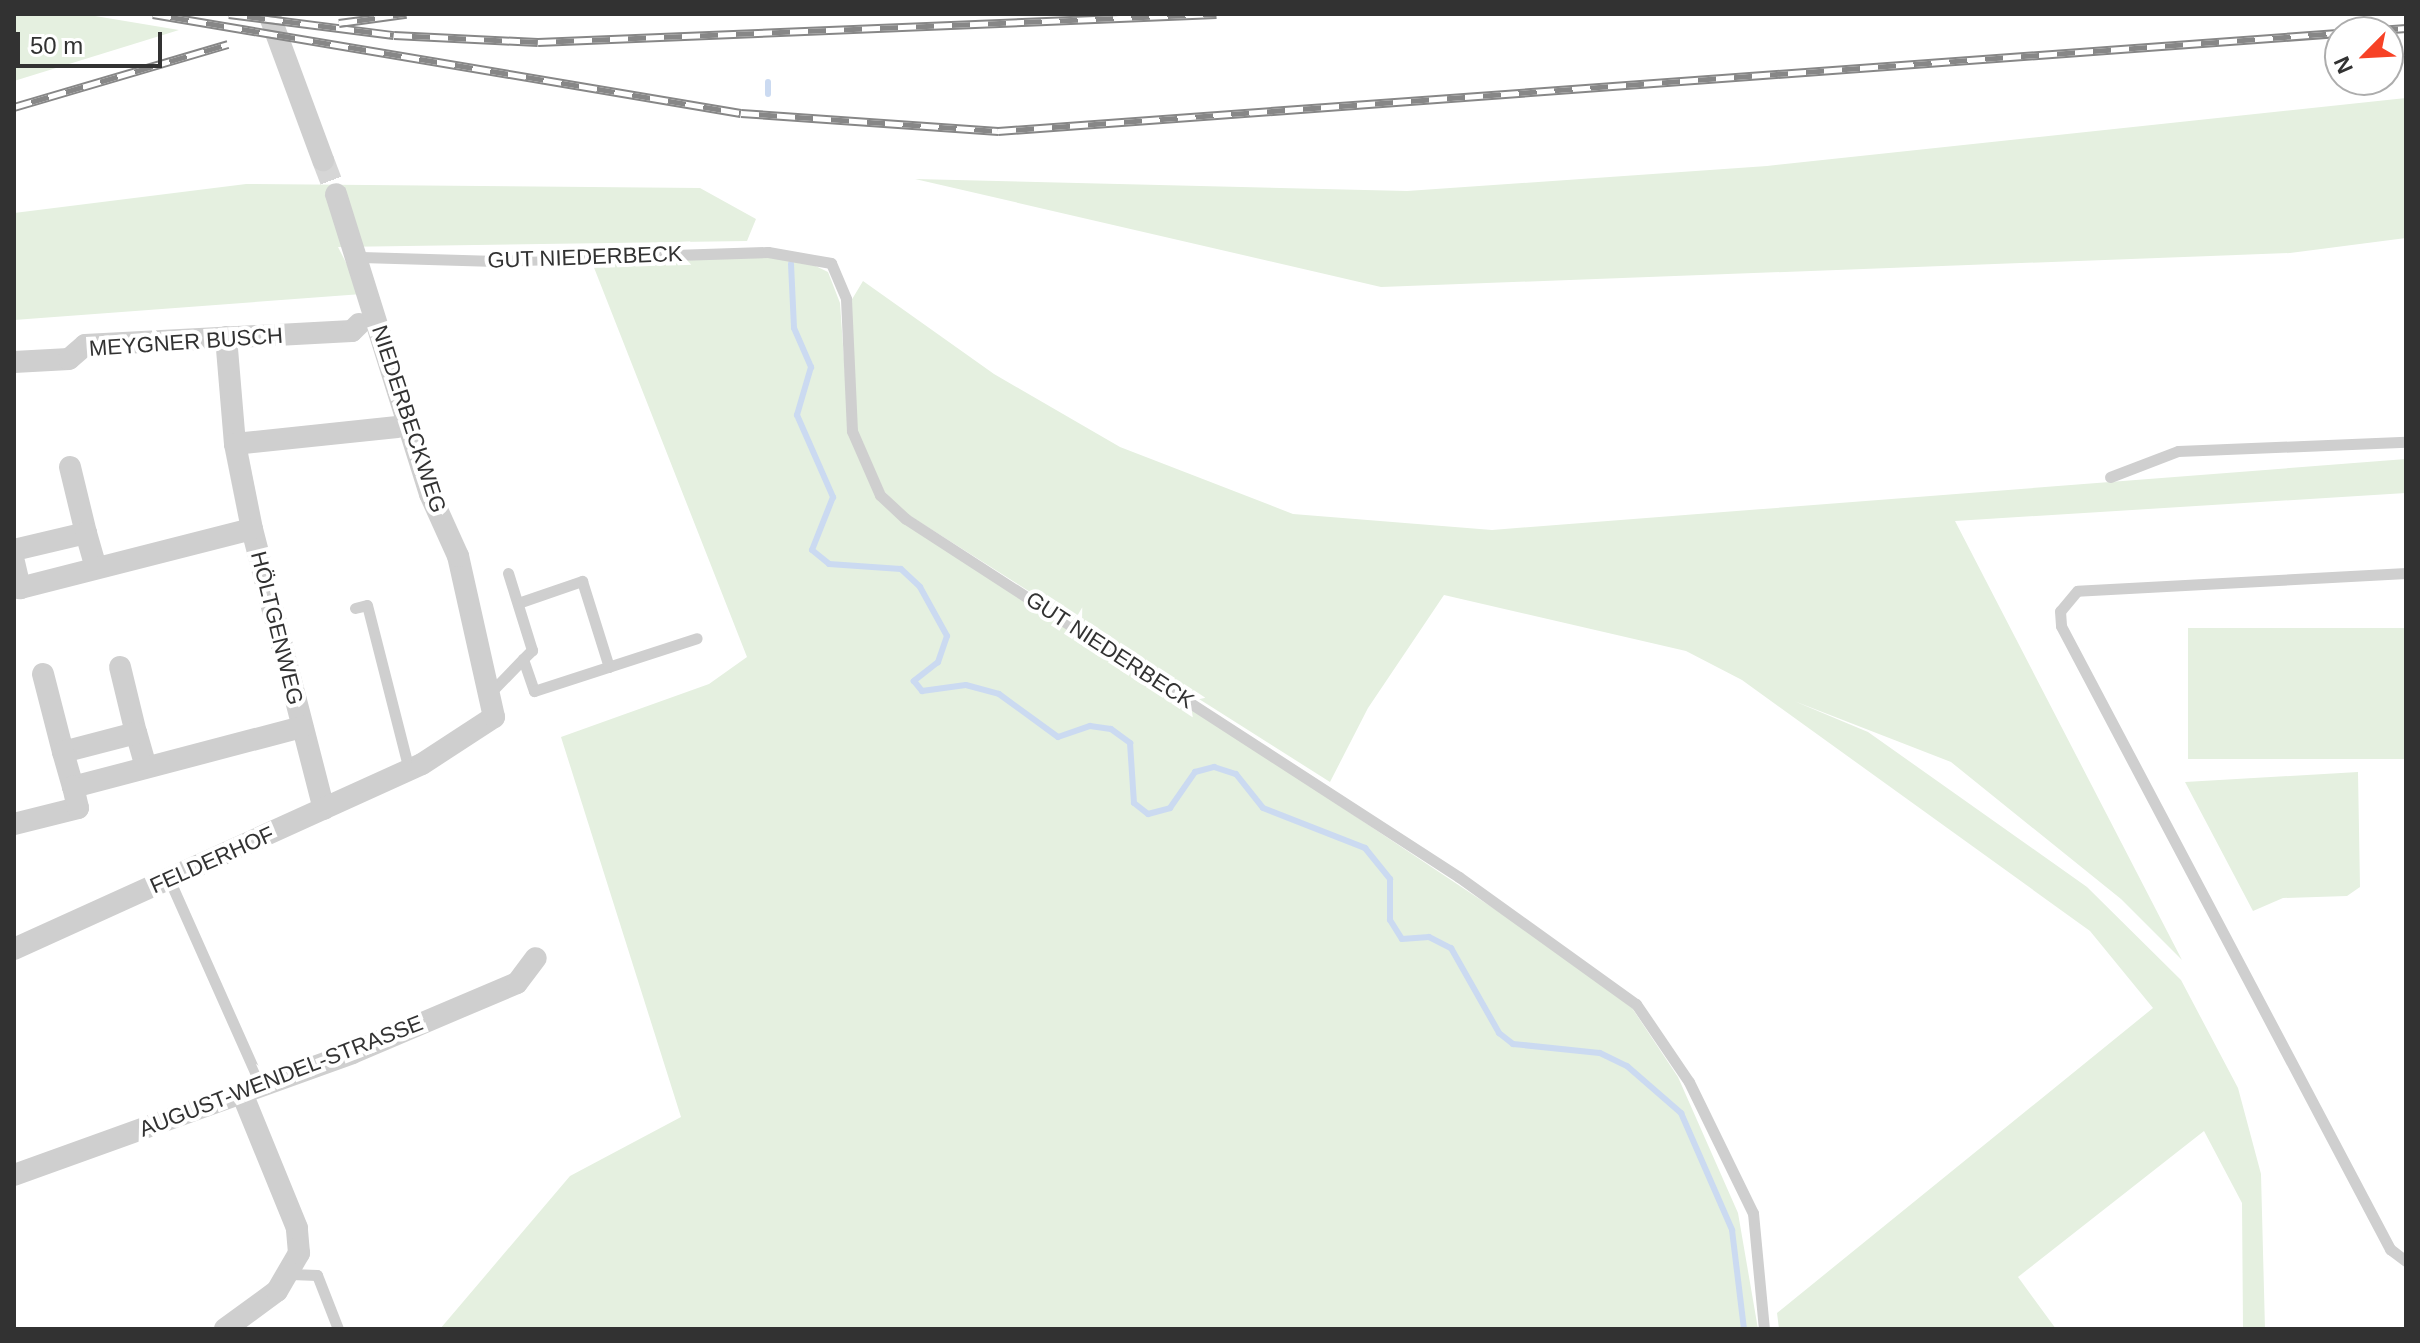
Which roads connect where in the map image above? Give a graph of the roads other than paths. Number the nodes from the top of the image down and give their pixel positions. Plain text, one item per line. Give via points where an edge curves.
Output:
1 (269, 14) edge
2 (323, 160) tunnel mouth
3 (336, 194) tunnel mouth
4 (361, 257) junction
5 (359, 324) dead end
6 (226, 337) junction
7 (14, 362) edge
8 (397, 427) dead end
9 (2406, 442) edge
10 (235, 444) junction
11 (70, 467) dead end
12 (2110, 477) dead end
13 (252, 529) junction
14 (86, 533) junction
15 (14, 550) edge
16 (14, 562) edge
17 (96, 568) junction
18 (508, 573) dead end
19 (2406, 573) edge
20 (17, 589) edge
21 (518, 603) junction
22 (355, 608) dead end
23 (697, 638) dead end
24 (523, 659) junction
25 (120, 667) dead end
26 (609, 667) junction
27 (43, 674) dead end
28 (492, 691) junction
29 (494, 717) joint
30 (302, 727) junction
31 (136, 733) junction
32 (63, 752) junction
33 (146, 767) junction
34 (409, 770) junction
35 (73, 787) junction
36 (324, 809) junction
37 (14, 824) edge
38 (169, 879) junction
39 (14, 949) edge
40 (536, 958) dead end
41 (252, 1089) junction
42 (14, 1175) edge
43 (2406, 1261) edge
44 (291, 1274) junction
45 (225, 1329) edge
46 (338, 1329) edge
47 (1764, 1329) edge

1 - 2 street
3 - 4 street, NIEDERBECKWEG
4 - 28 street, NIEDERBECKWEG via 430,494 458,556
4 - 47 lane, GUT NIEDERBECK via 496,261 768,252 831,263 846,299 852,431 880,495 906,519 1459,877 1636,1004 1689,1082 1753,1213
5 - 6 street, MEYGNER BUSCH via 352,331
6 - 7 street, MEYGNER BUSCH via 85,345 69,359
6 - 10 street, HÖLTGENWEG
8 - 10 street
9 - 12 lane via 2178,451
10 - 13 street, HÖLTGENWEG
11 - 14 street
13 - 17 street, HÖLTGENWEG
13 - 30 street, HÖLTGENWEG
14 - 15 street
14 - 17 street
16 - 20 street, HÖLTGENWEG
17 - 20 street, HÖLTGENWEG
18 - 21 lane
19 - 43 lane via 2077,591 2060,611 2061,626 2382,1235
21 - 24 lane via 532,650
21 - 26 lane via 582,581
22 - 34 lane via 367,605
23 - 26 lane
24 - 26 lane via 534,691
24 - 28 lane
25 - 31 street
27 - 32 street
28 - 29 street, NIEDERBECKWEG
29 - 34 street, FELDERHOF via 460,745
30 - 33 street, HÖLTGENWEG
30 - 36 street, HÖLTGENWEG
31 - 32 street
31 - 33 street
32 - 35 street
33 - 35 street, HÖLTGENWEG
34 - 36 street, FELDERHOF
35 - 37 street via 78,808
36 - 38 street, FELDERHOF
38 - 39 street, FELDERHOF
38 - 41 lane
40 - 41 street, AUGUST-WENDEL-STRASSE via 517,983
41 - 42 street, AUGUST-WENDEL-STRASSE
41 - 44 street via 297,1228
44 - 45 street
44 - 46 lane via 317,1275

